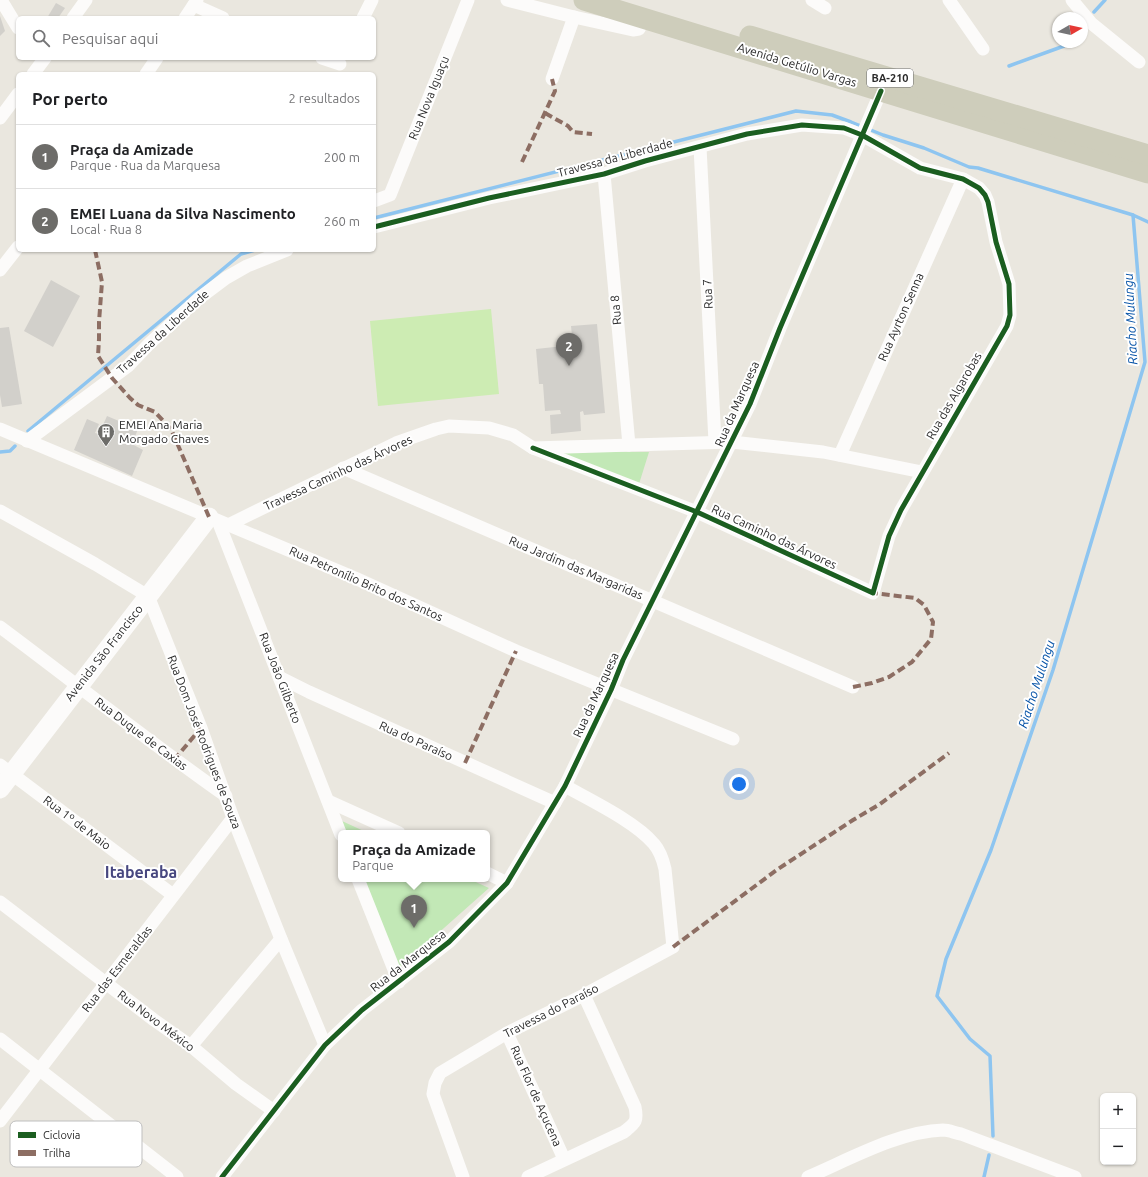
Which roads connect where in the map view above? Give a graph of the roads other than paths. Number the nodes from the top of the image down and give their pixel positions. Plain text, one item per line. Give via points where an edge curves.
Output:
1 (1, 0) edge
2 (86, 0) edge
3 (372, 0) edge
4 (468, 0) edge
5 (507, 0) edge
6 (631, 0) edge
7 (812, 0) edge
8 (949, 0) edge
9 (1072, 0) edge
10 (195, 2) edge
11 (825, 8) dead end
12 (579, 9) edge
13 (74, 16) edge
14 (186, 16) edge
15 (220, 16) edge
16 (364, 16) edge
17 (16, 25) edge
18 (983, 49) dead end
19 (156, 60) edge
20 (327, 60) edge
21 (1139, 62) dead end
22 (340, 65) edge
23 (147, 72) edge
24 (552, 79) dead end
25 (881, 91) junction
26 (16, 97) edge
27 (0, 118) edge
28 (862, 135) junction
29 (700, 146) junction
30 (1148, 155) edge
31 (1148, 173) edge
32 (604, 174) junction
33 (963, 179) junction
34 (376, 200) edge
35 (988, 202) joint
36 (376, 226) edge
37 (16, 250) edge
38 (282, 252) edge
39 (0, 270) edge
40 (0, 429) edge
41 (27, 441) junction
42 (715, 442) junction
43 (732, 442) junction
44 (629, 445) junction
45 (533, 448) junction
46 (840, 455) junction
47 (343, 468) junction
48 (922, 472) junction
49 (0, 511) edge
50 (697, 512) junction
51 (218, 521) junction
52 (873, 593) joint
53 (148, 596) junction
54 (652, 601) junction
55 (0, 627) edge
56 (279, 677) junction
57 (79, 685) junction
58 (853, 687) dead end
59 (611, 690) junction
60 (733, 739) dead end
61 (6, 769) edge
62 (565, 786) junction
63 (0, 789) edge
64 (226, 796) junction
65 (328, 800) junction
66 (555, 803) junction
67 (233, 818) junction
68 (339, 830) edge
69 (393, 830) edge
70 (490, 874) edge
71 (359, 882) edge
72 (507, 883) junction
73 (173, 896) junction
74 (0, 902) edge
75 (281, 939) junction
76 (399, 982) junction
77 (106, 983) junction
78 (584, 995) junction
79 (507, 1033) junction
80 (0, 1039) edge
81 (325, 1045) junction
82 (191, 1046) junction
83 (39, 1071) junction
84 (274, 1111) junction
85 (0, 1121) edge
86 (104, 1121) edge
87 (142, 1150) edge
88 (564, 1159) junction
89 (177, 1177) edge
90 (222, 1177) edge
91 (463, 1177) edge
92 (528, 1177) edge
93 (808, 1177) edge
94 (1075, 1177) edge

1 - 17 street
2 - 13 street
3 - 16 street
4 - 34 street, Rua Nova Iguaçu via 390,195
5 - 12 street
6 - 30 main road, Avenida Getúlio Vargas / BA-210
7 - 11 street
8 - 18 street
9 - 21 street via 1091,23
10 - 14 street
10 - 15 street
12 - 24 street
12 - 25 main road, Avenida Getúlio Vargas / BA-210 via 644,18
19 - 23 street
20 - 22 street
25 - 28 street, Rua da Marquesa
25 - 31 main road, Avenida Getúlio Vargas / BA-210
26 - 27 street
28 - 29 street, Travessa da Liberdade via 844,128 802,124
28 - 33 street, Travessa da Liberdade via 920,168
28 - 43 street, Rua da Marquesa
29 - 32 street, Travessa da Liberdade
29 - 42 street, Rua 7
32 - 36 street, Travessa da Liberdade via 489,198
32 - 44 street, Rua 8
33 - 35 street, Travessa da Liberdade via 979,188
33 - 46 street, Rua Ayrton Senna
35 - 48 street, Rua das Algarobas via 996,242 1009,284 1010,315 1007,326
37 - 39 street
38 - 41 street, Travessa da Liberdade via 247,266 226,278 198,299 128,366
40 - 41 street, Rua Petronílio Brito dos Santos
41 - 51 street, Rua Petronílio Brito dos Santos
42 - 43 street
42 - 44 street
43 - 46 street
43 - 50 street, Rua da Marquesa
44 - 45 street
45 - 47 street, Travessa Caminho das Árvores via 513,434 466,426 449,426 396,443
45 - 50 street, Rua Caminho das Árvores
46 - 48 street
47 - 51 street, Travessa Caminho das Árvores via 290,495
47 - 54 street, Rua Jardim das Margaridas
48 - 52 street, Rua das Algarobas via 889,536
49 - 53 street
50 - 52 street, Rua Caminho das Árvores
50 - 54 street, Rua da Marquesa
51 - 53 street, Avenida São Francisco
51 - 56 street, Rua João Gilberto
51 - 59 street, Rua Petronílio Brito dos Santos
53 - 57 street, Avenida São Francisco
53 - 64 street, Rua Dom José Rodrigues de Souza
54 - 58 street, Rua Jardim das Margaridas
54 - 59 street, Rua da Marquesa
55 - 57 street, Rua Duque de Caxias
56 - 65 street, Rua João Gilberto
56 - 66 street, Rua do Paraíso
57 - 61 street, Avenida São Francisco
57 - 64 street, Rua Duque de Caxias via 174,760
59 - 60 street, Rua Petronílio Brito dos Santos
59 - 62 street, Rua da Marquesa
61 - 63 street, Avenida São Francisco
61 - 73 street, Rua 1º de Maio
62 - 66 street, Rua da Marquesa
62 - 78 street, Travessa do Paraíso via 628,823 654,844 663,860 665,870 673,947
64 - 67 street, Rua Dom José Rodrigues de Souza
65 - 68 street, Rua João Gilberto
65 - 69 street
66 - 72 street, Rua da Marquesa
67 - 73 street, Rua das Esmeraldas
67 - 75 street, Rua Dom José Rodrigues de Souza
70 - 72 street
71 - 76 street
72 - 76 street, Rua da Marquesa via 449,942
73 - 77 street, Rua das Esmeraldas
74 - 77 street, Rua Novo México
75 - 81 street, Rua Dom José Rodrigues de Souza
75 - 82 street
76 - 81 street, Rua da Marquesa via 362,1010
77 - 82 street, Rua Novo México
77 - 83 street, Rua das Esmeraldas
78 - 79 street, Travessa do Paraíso
78 - 88 street via 637,1115 636,1122 624,1132
79 - 88 street, Rua Flor de Açucena
79 - 91 street, Travessa do Paraíso via 440,1073 435,1083 433,1094
80 - 83 street
81 - 84 street, Rua da Marquesa
82 - 84 street, Rua Novo México via 236,1084
83 - 85 street, Rua das Esmeraldas
83 - 86 street
84 - 90 street, Rua da Marquesa
87 - 89 street
88 - 92 street
93 - 94 street via 896,1139 944,1130

